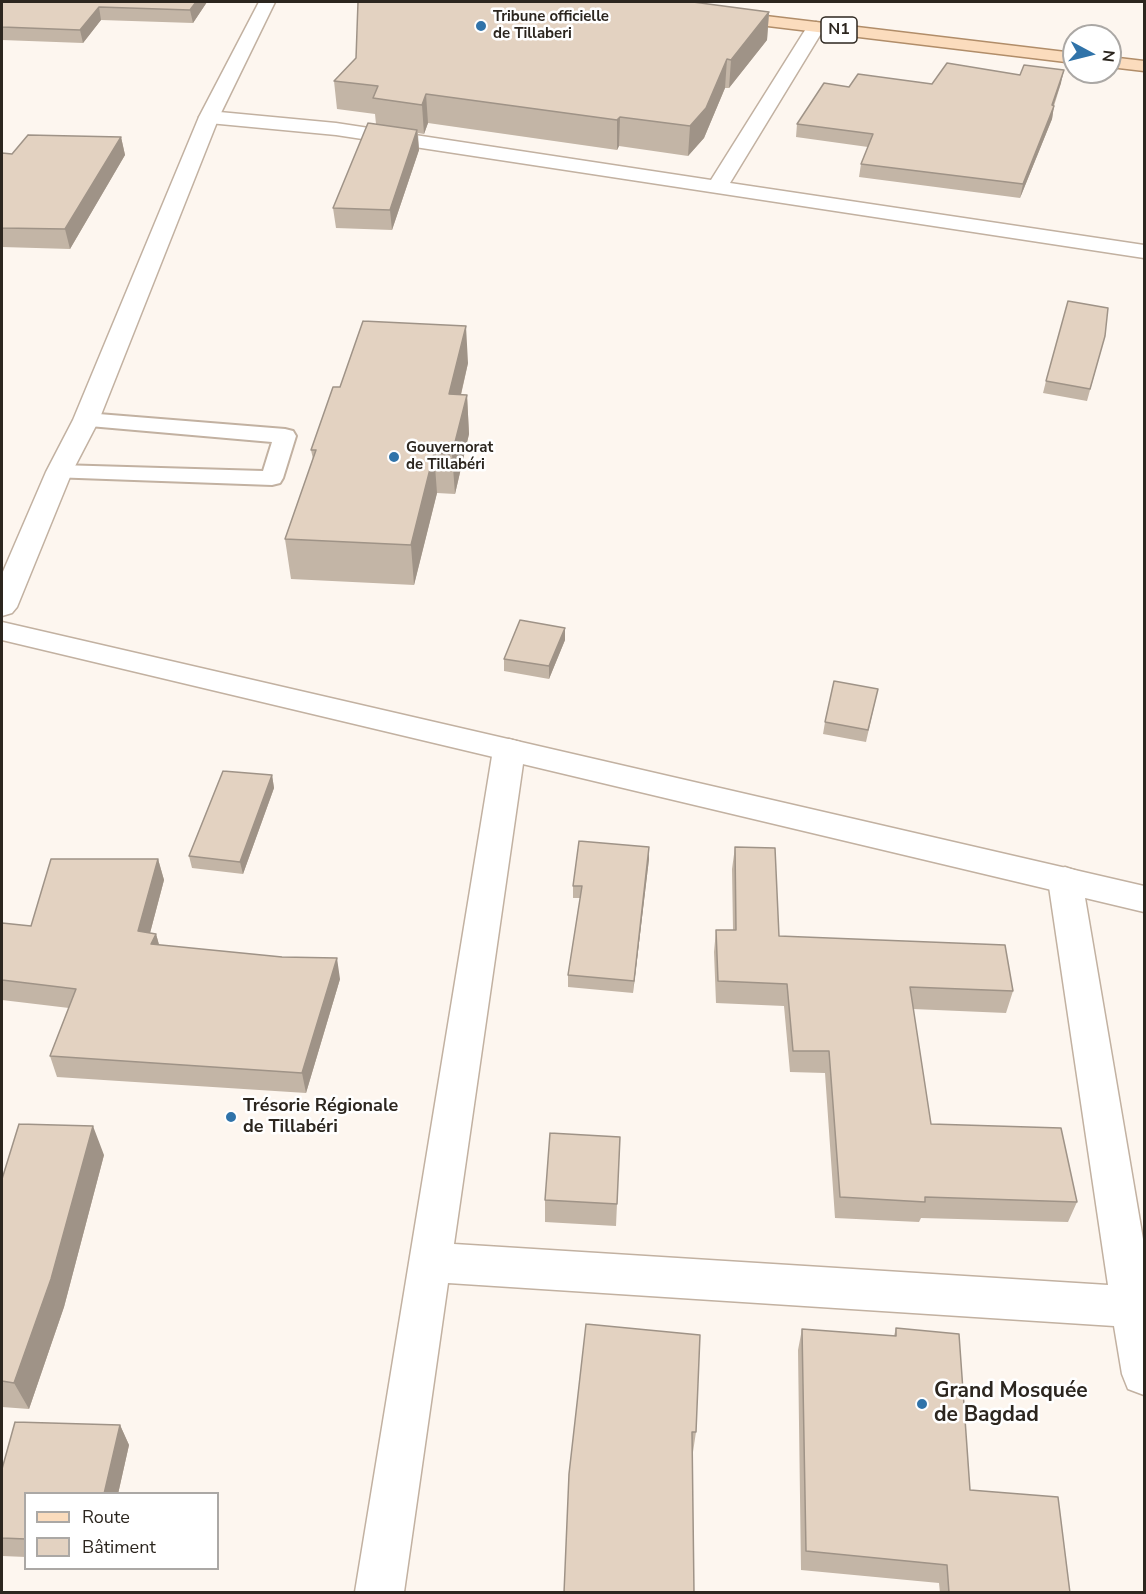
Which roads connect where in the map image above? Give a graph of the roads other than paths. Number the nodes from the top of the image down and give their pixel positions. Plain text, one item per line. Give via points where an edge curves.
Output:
1 (267, 2) edge
2 (711, 14) edge
3 (816, 27) junction
4 (1062, 57) edge
5 (1122, 63) edge
6 (1144, 66) edge
7 (209, 117) junction
8 (717, 188) junction
9 (1144, 252) edge
10 (86, 420) junction
11 (187, 452) junction
12 (59, 472) junction
13 (2, 606) edge
14 (2, 630) edge
15 (509, 750) junction
16 (1065, 880) junction
17 (1144, 899) edge
18 (430, 1262) junction
19 (1134, 1307) junction
20 (1144, 1374) edge
21 (379, 1593) edge

1 - 7 street
2 - 3 main road, N1
3 - 4 main road, N1
3 - 8 street
5 - 6 main road
7 - 8 street via 336,129
7 - 10 street
8 - 9 street
10 - 11 lane
10 - 12 street
11 - 11 lane via 290,427 267,487
11 - 12 lane
12 - 13 street
14 - 15 street
15 - 16 street
15 - 18 street
16 - 17 street
16 - 19 street
18 - 19 street
18 - 21 street
19 - 20 street

